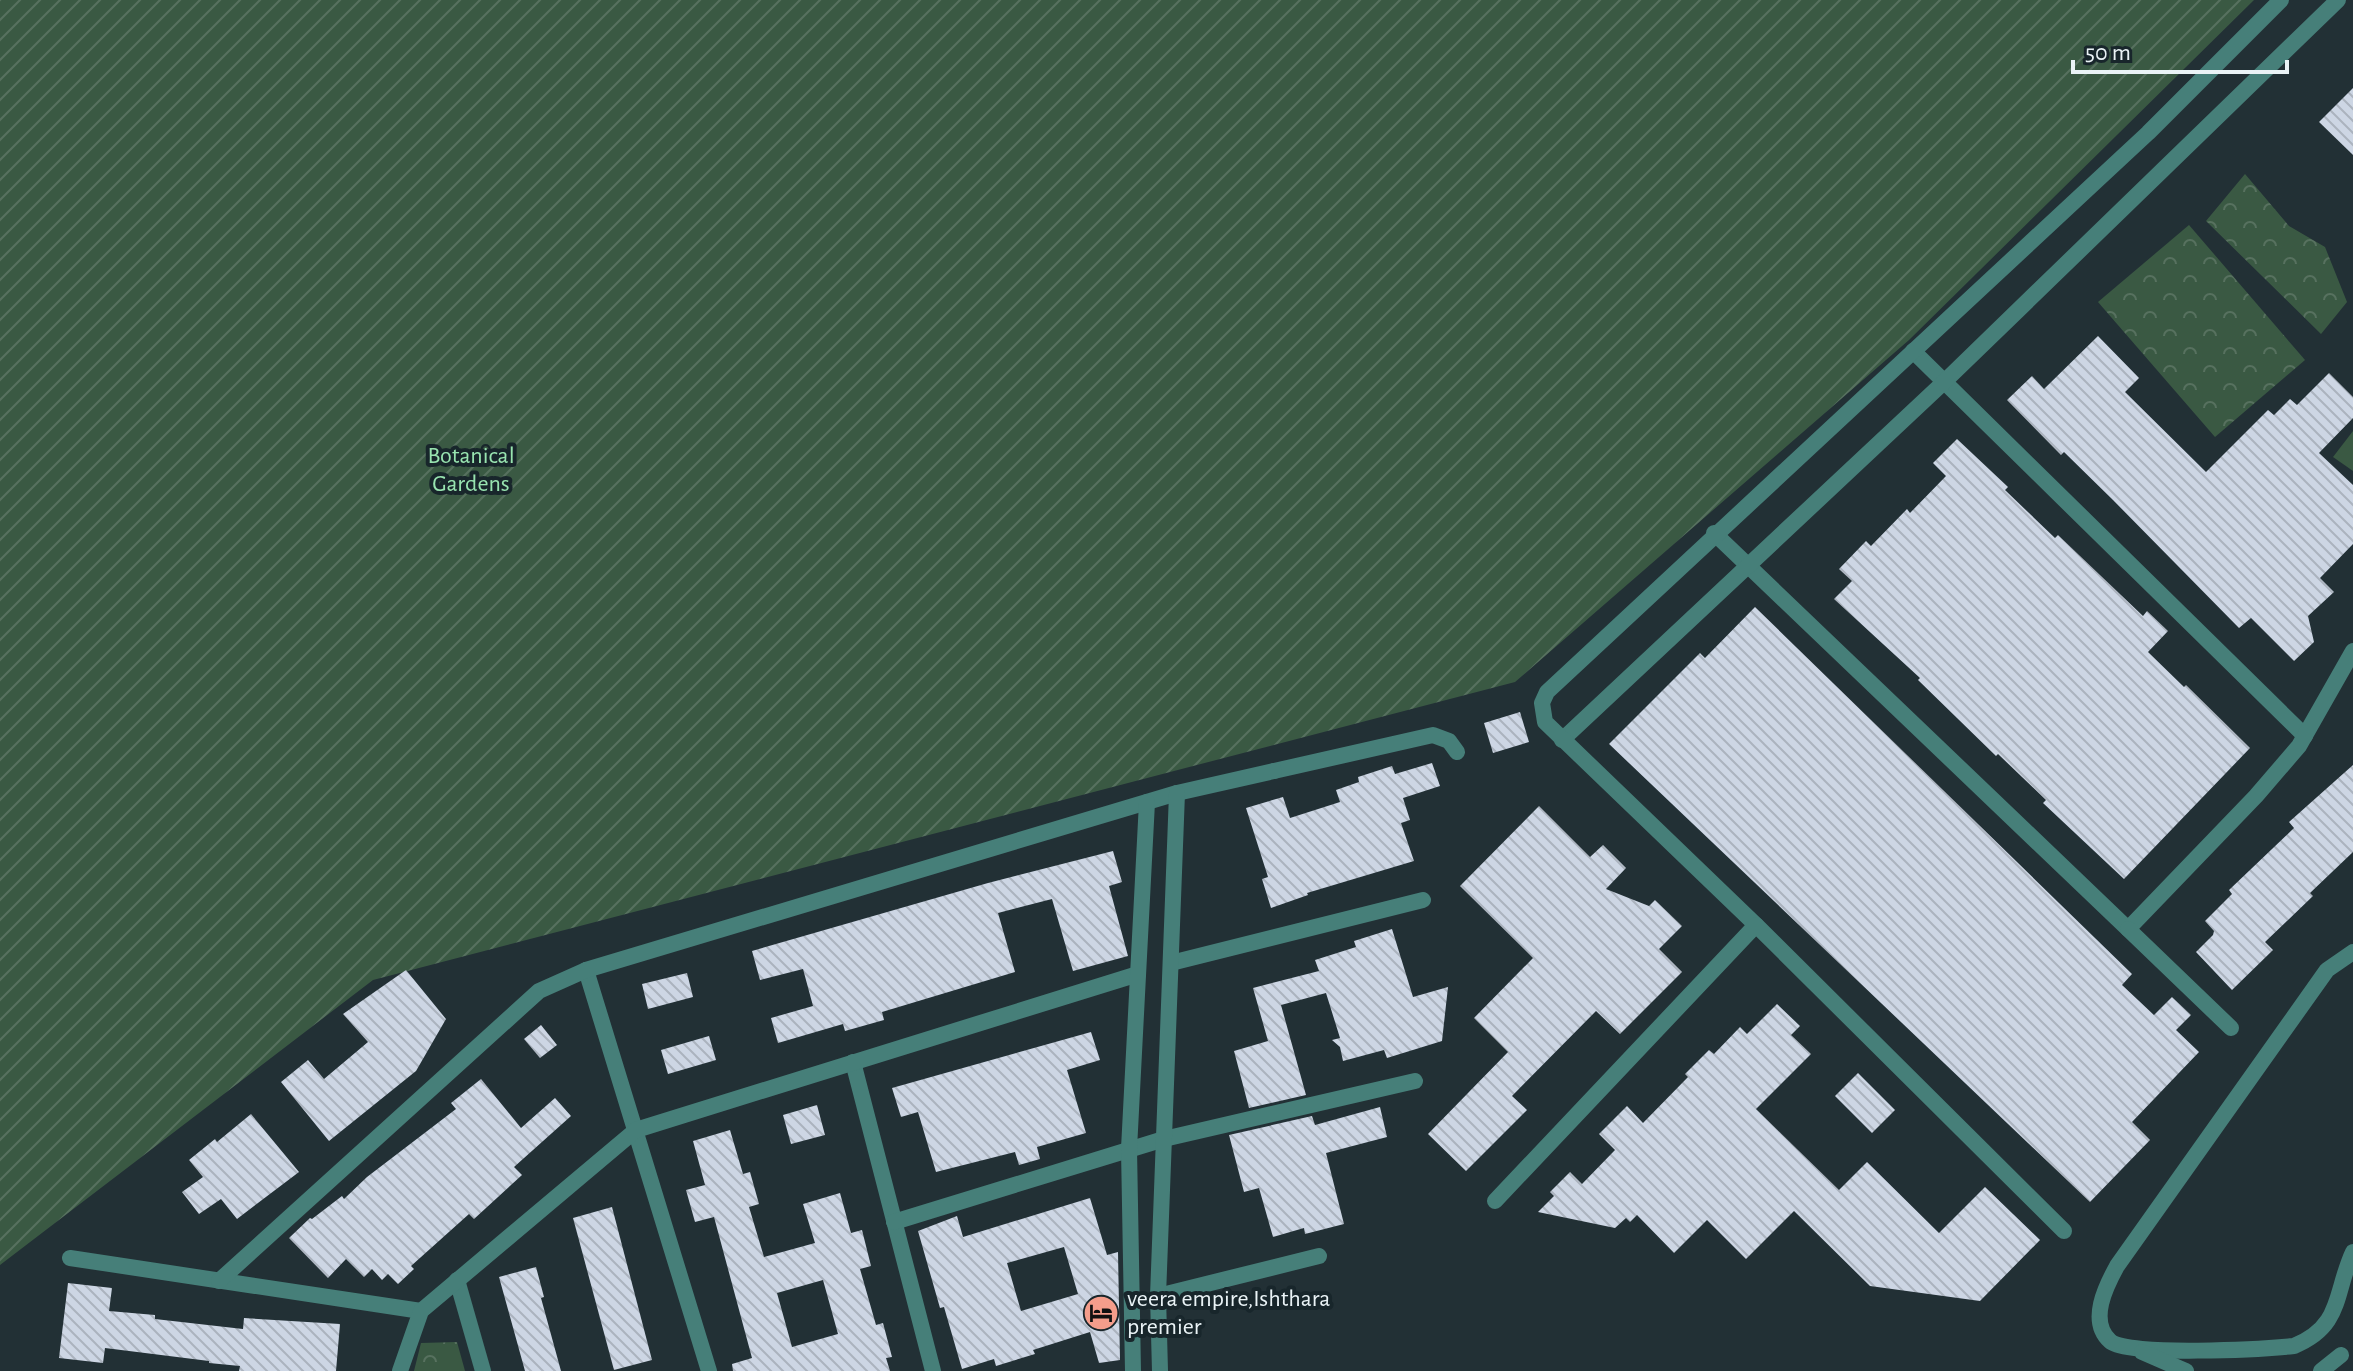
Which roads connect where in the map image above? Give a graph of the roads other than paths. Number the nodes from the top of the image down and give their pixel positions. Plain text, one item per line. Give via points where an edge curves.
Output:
1 (2281, 0) edge
2 (2338, 0) edge
3 (1913, 351) junction
4 (1944, 382) junction
5 (1714, 533) junction
6 (1746, 567) junction
7 (2353, 651) edge
8 (2305, 736) junction
9 (1562, 740) junction
10 (1457, 752) dead end
11 (1177, 793) junction
12 (1147, 802) junction
13 (1423, 900) dead end
14 (1756, 925) junction
15 (2128, 929) junction
16 (2353, 952) edge
17 (1171, 963) junction
18 (586, 970) junction
19 (1138, 974) junction
20 (2231, 1028) dead end
21 (853, 1062) junction
22 (1415, 1081) dead end
23 (636, 1130) junction
24 (1164, 1139) junction
25 (1129, 1149) junction
26 (1495, 1201) dead end
27 (894, 1222) junction
28 (2064, 1231) dead end
29 (2353, 1252) edge
30 (1319, 1256) dead end
31 (70, 1258) dead end
32 (457, 1280) junction
33 (219, 1281) junction
34 (1158, 1296) junction
35 (421, 1311) junction
36 (2137, 1350) junction
37 (2341, 1355) dead end
38 (400, 1371) edge
39 (483, 1371) edge
40 (709, 1371) edge
41 (933, 1371) edge
42 (1133, 1371) edge
43 (1160, 1371) edge
44 (2186, 1371) edge
45 (2321, 1371) edge

1 - 3 street via 2148,133
2 - 4 street
3 - 4 street
3 - 5 street
4 - 6 street
4 - 8 street
5 - 6 street
5 - 9 street via 1547,692 1542,703 1545,722
6 - 9 street
6 - 15 street
7 - 8 street
8 - 15 street via 2256,796
9 - 14 street
10 - 11 street via 1449,741 1433,735
11 - 12 street
11 - 17 street
12 - 18 street
12 - 19 street
13 - 17 street
14 - 26 street
14 - 28 street
15 - 20 street
16 - 36 street via 2327,970 2107,1284 2101,1301 2103,1332 2110,1342
17 - 24 street
18 - 23 street
18 - 33 street via 539,991
19 - 21 street
19 - 25 street
21 - 23 street
21 - 27 street
22 - 24 street
23 - 32 street
23 - 40 street
24 - 25 street
24 - 34 street
25 - 27 street
25 - 42 street
27 - 41 street
29 - 36 street via 2333,1317 2310,1340 2275,1348
30 - 34 street
31 - 33 street
32 - 35 street
32 - 39 street
33 - 35 street
34 - 43 street
35 - 38 street
36 - 44 street
37 - 45 street

